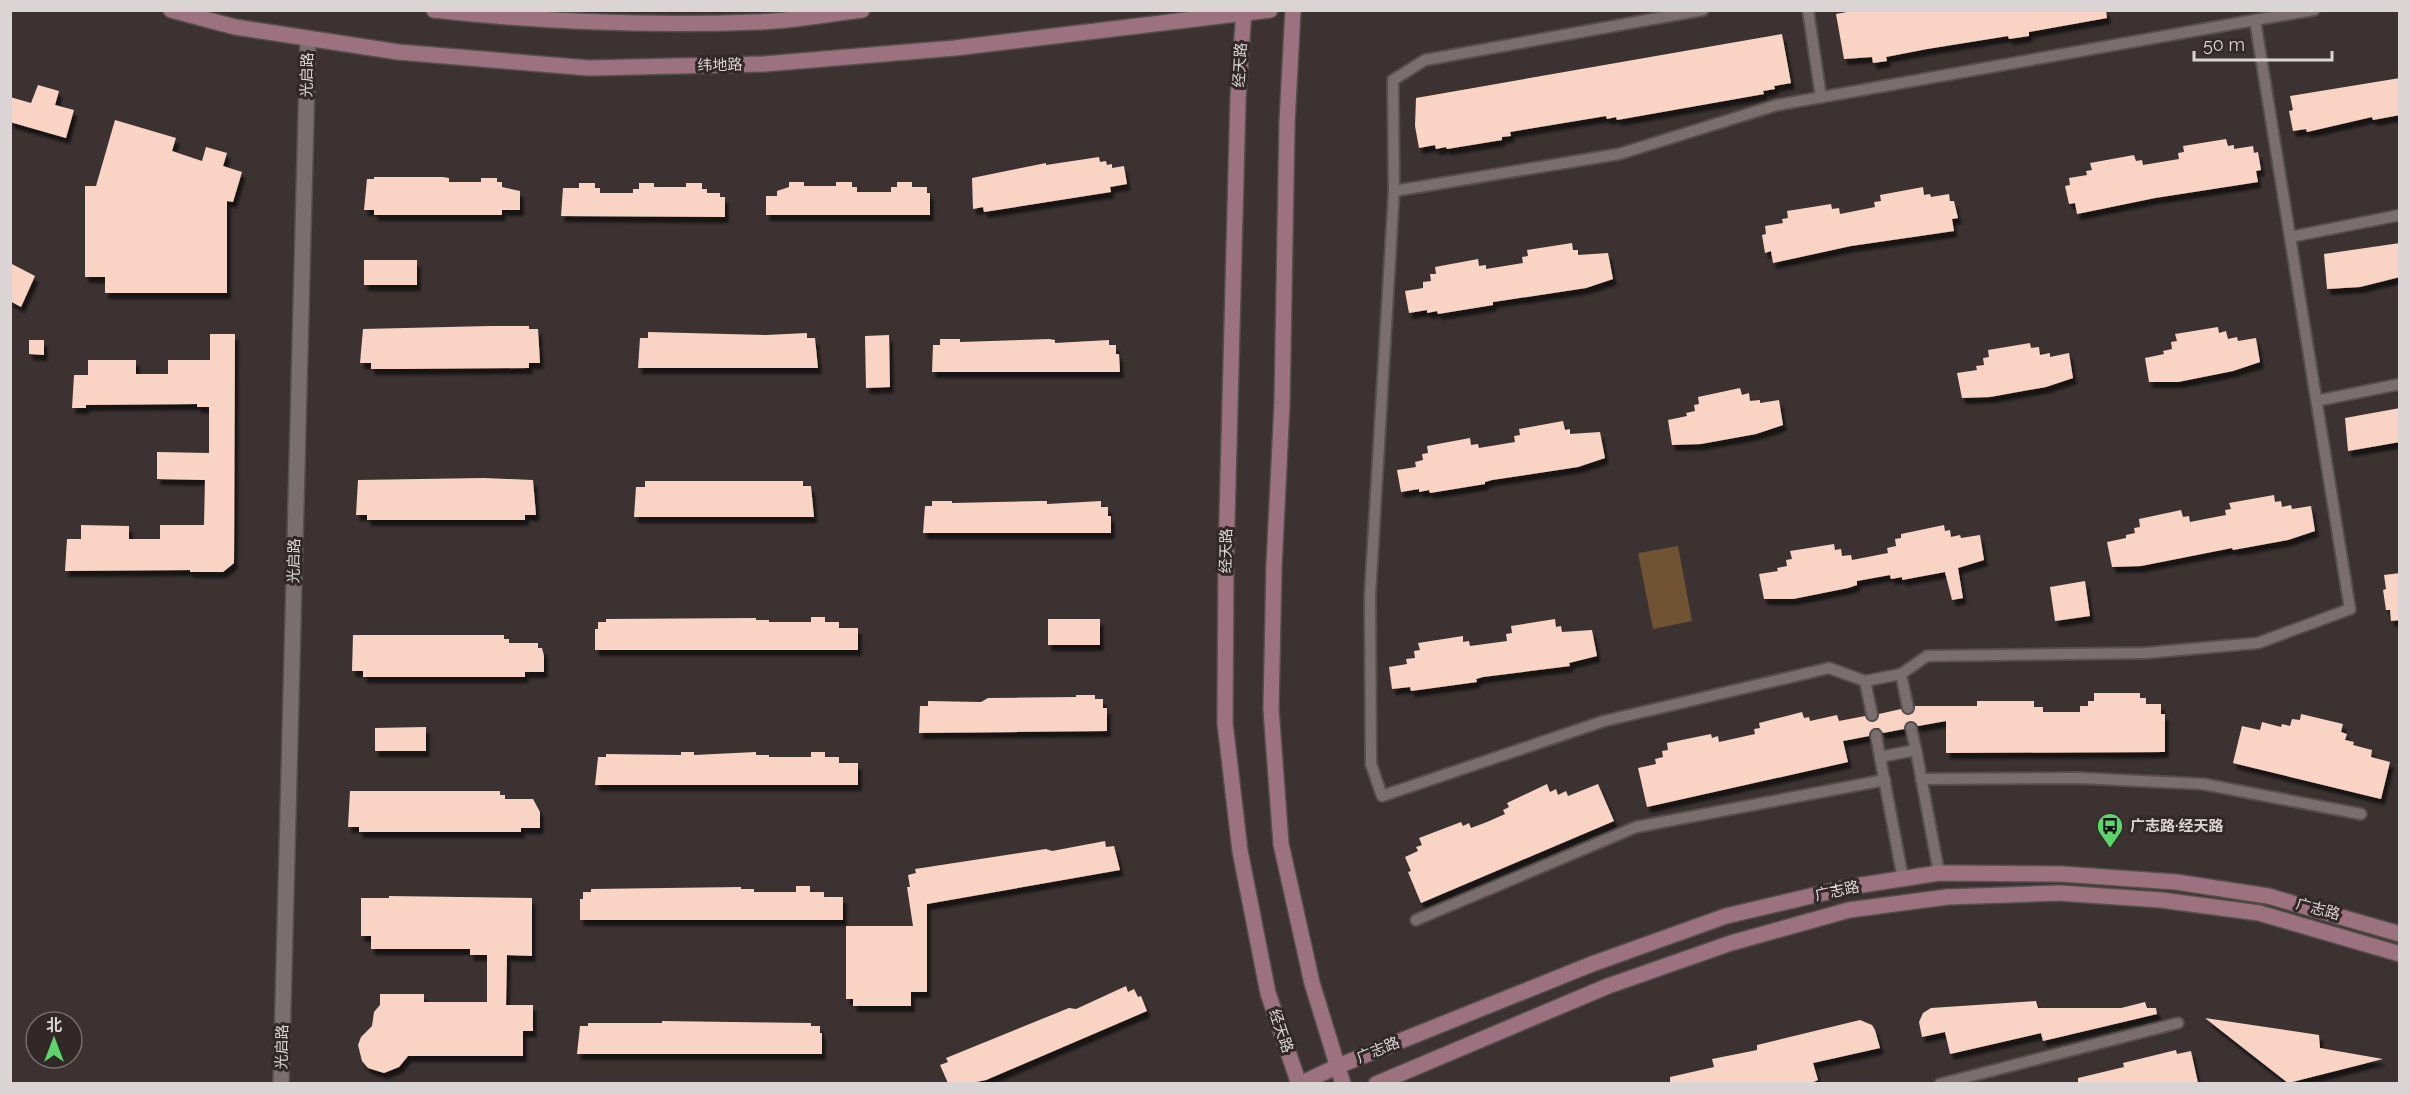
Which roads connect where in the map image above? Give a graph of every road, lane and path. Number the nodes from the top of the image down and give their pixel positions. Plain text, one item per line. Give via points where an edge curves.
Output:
1 (171, 10) edge
2 (434, 10) edge
3 (862, 10) edge
4 (1270, 10) edge
5 (1293, 10) edge
6 (1703, 10) edge
7 (1808, 10) edge
8 (2314, 10) edge
9 (1244, 12) edge
10 (820, 13) edge
11 (2255, 20) junction
12 (308, 39) junction
13 (1821, 97) junction
14 (1394, 191) junction
15 (2400, 215) edge
16 (2290, 237) junction
17 (2400, 384) edge
18 (2321, 399) dead end
19 (1901, 674) junction
20 (1865, 681) junction
21 (1908, 708) dead end
22 (1872, 715) dead end
23 (1911, 728) dead end
24 (1876, 735) dead end
25 (1916, 750) junction
26 (1880, 757) junction
27 (1921, 779) junction
28 (1885, 780) junction
29 (2361, 814) dead end
30 (1939, 873) junction
31 (1903, 879) junction
32 (1416, 920) dead end
33 (2400, 933) edge
34 (2400, 954) edge
35 (2178, 1023) dead end
36 (1338, 1066) junction
37 (281, 1083) edge
38 (1300, 1083) edge
39 (1343, 1083) edge
40 (1376, 1083) edge
41 (1940, 1083) edge

1 - 12 main road, 纬地路 via 235,27
2 - 10 main road via 495,17 676,23 760,22
3 - 10 main road
4 - 9 main road, 纬地路
5 - 36 main road via 1271,709 1281,844 1312,983
6 - 14 lane via 1425,60 1394,80
7 - 13 lane
8 - 11 lane
9 - 12 main road, 纬地路 via 955,48 764,64 589,68 398,52
9 - 38 main road, 经天路 via 1238,98 1225,723 1240,851 1266,982
11 - 13 lane
11 - 16 lane
12 - 37 street, 光启路
13 - 14 lane via 1777,105 1619,154
14 - 20 lane via 1370,596 1371,764 1382,796 1604,721 1829,668
15 - 16 lane
16 - 19 lane via 2350,609 2258,643 2145,653 1927,656
17 - 18 lane
19 - 20 lane
19 - 21 lane
20 - 22 lane
23 - 25 lane
24 - 26 lane
25 - 26 lane
25 - 27 lane
26 - 28 lane
27 - 29 lane via 2079,778 2203,784
27 - 30 lane
28 - 31 lane
28 - 32 lane via 1636,827
30 - 31 main road, 广志路
30 - 33 main road, 广志路 via 2062,874 2176,882 2268,896
31 - 36 main road, 广志路 via 1849,887 1726,916 1592,964
34 - 40 main road, 广志路 via 2259,913 2161,900 2060,893 1936,899 1848,910 1731,943 1608,987
35 - 41 lane
36 - 38 main road, 广志路
36 - 39 main road

